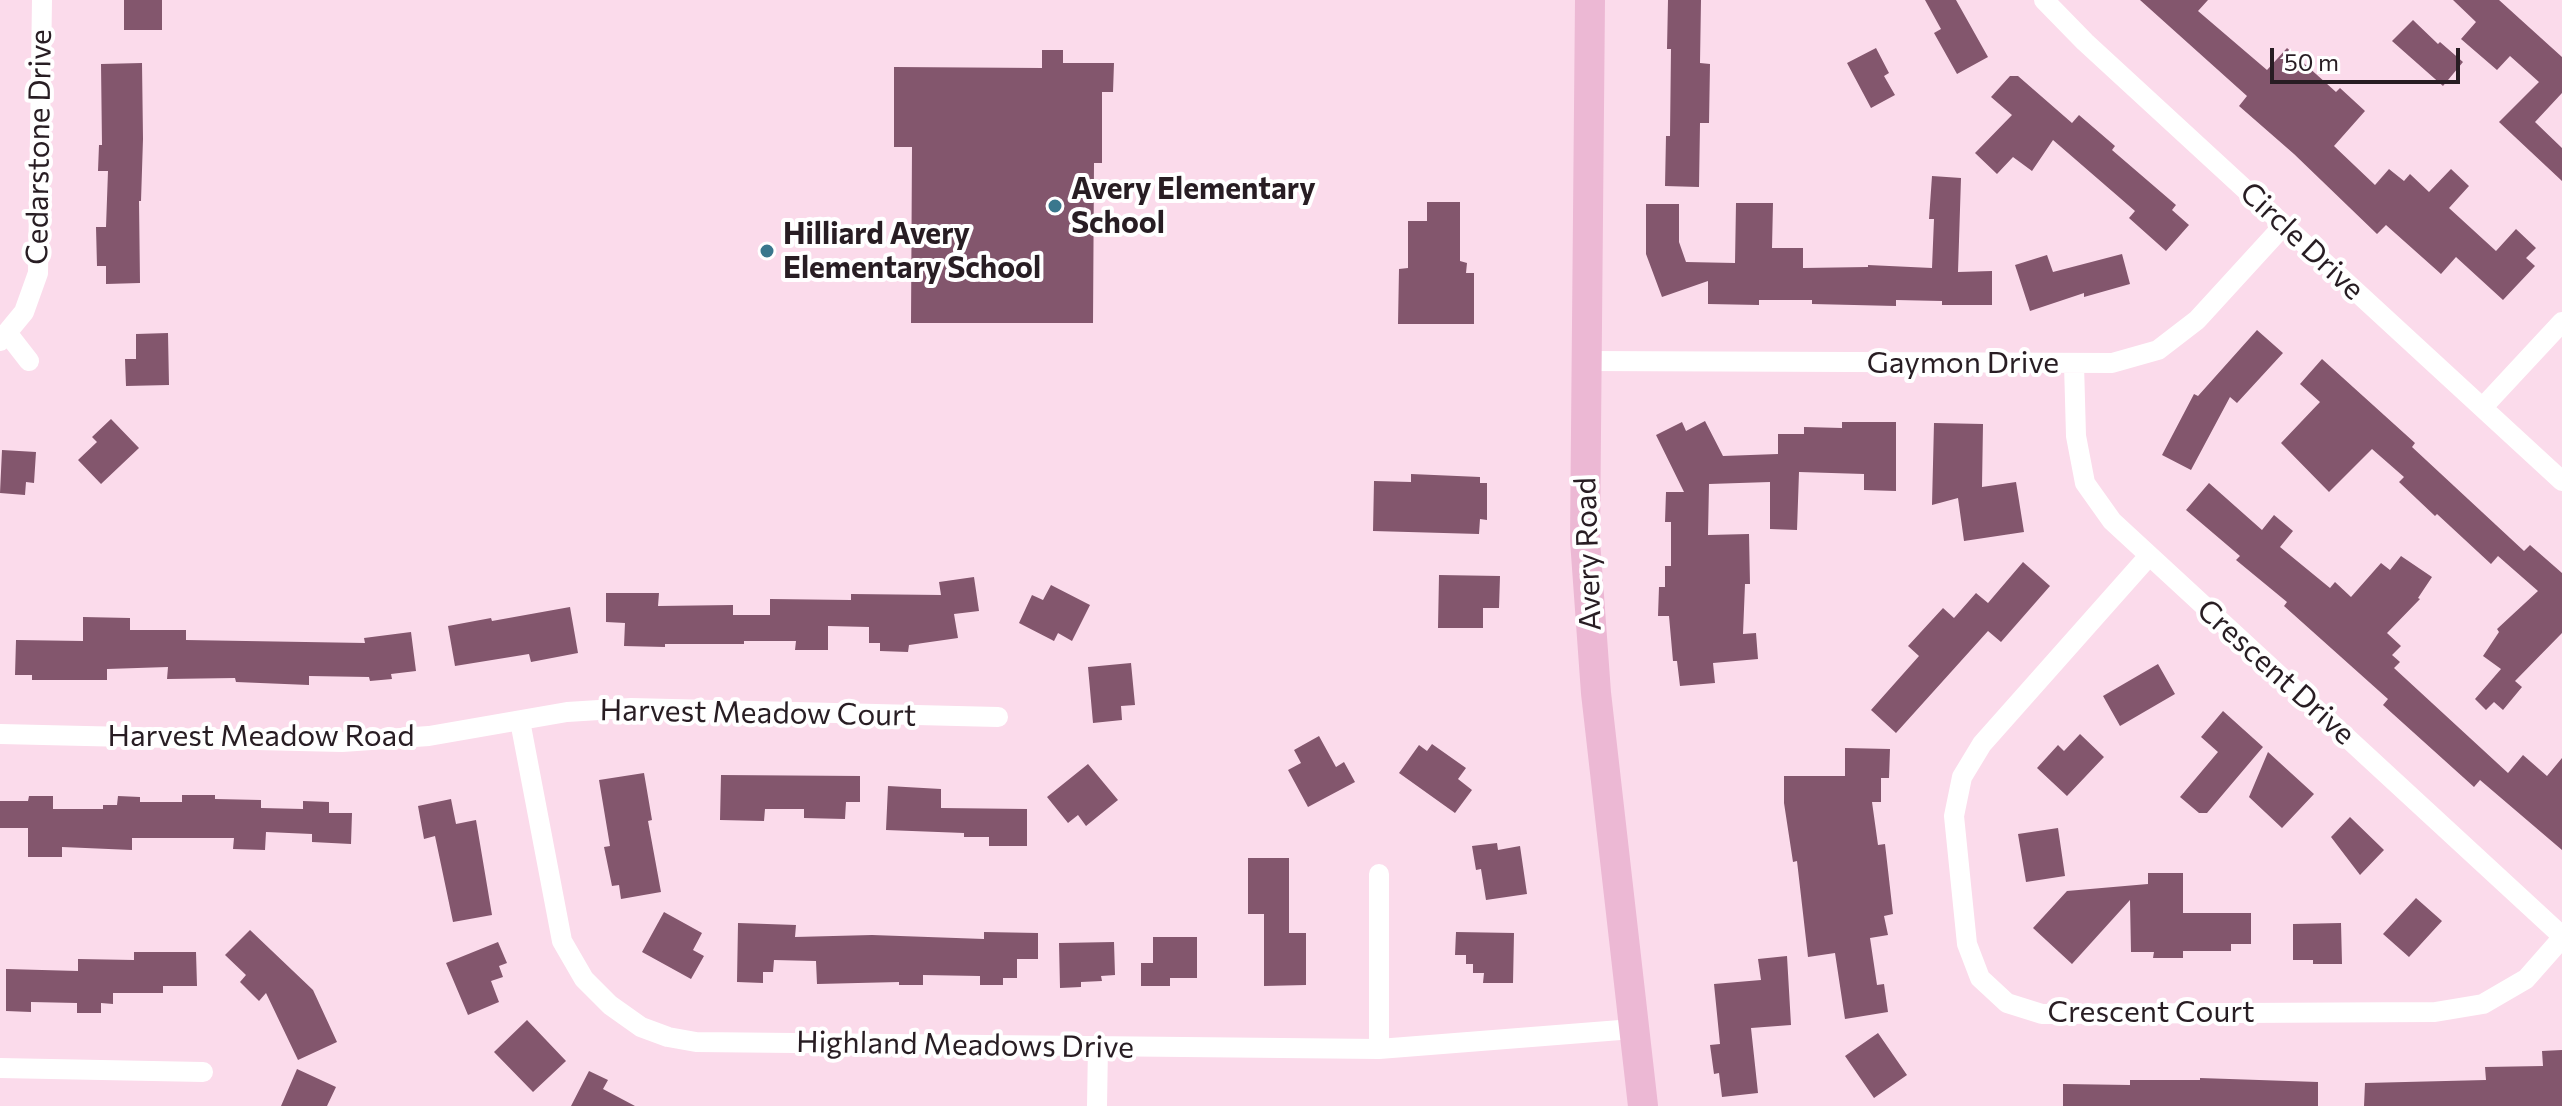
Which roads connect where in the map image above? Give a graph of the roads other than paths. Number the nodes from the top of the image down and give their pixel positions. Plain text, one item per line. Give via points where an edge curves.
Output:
1 (42, 0) edge
2 (1590, 0) edge
3 (2044, 0) edge
4 (2284, 225) junction
5 (2562, 322) edge
6 (4, 338) edge
7 (29, 361) dead end
8 (1587, 361) junction
9 (2074, 364) junction
10 (2483, 407) junction
11 (2562, 481) edge
12 (2148, 557) junction
13 (998, 717) dead end
14 (520, 721) junction
15 (0, 734) edge
16 (1379, 874) dead end
17 (2562, 937) edge
18 (1633, 1029) junction
19 (1098, 1046) junction
20 (1379, 1049) junction
21 (0, 1068) edge
22 (203, 1072) dead end
23 (1097, 1106) edge
24 (1643, 1106) edge

1 - 6 street, Cedarstone Drive via 38,273 24,312
2 - 8 main road, Avery Road
3 - 4 street, Circle Drive
4 - 9 street, Gaymon Drive via 2197,320 2158,350 2112,363
4 - 10 street, Circle Drive
5 - 10 street
6 - 7 street
8 - 9 street, Gaymon Drive
8 - 18 main road, Avery Road via 1585,540 1590,628
9 - 12 street, Crescent Drive via 2076,436 2085,483 2112,521
10 - 11 street, Circle Drive
12 - 17 street, Crescent Drive
12 - 17 street, Crescent Court via 1982,744 1962,777 1954,816 1967,944 1980,978 2007,1003 2042,1014 2435,1012 2483,1004 2526,979
13 - 14 street, Harvest Meadow Court via 631,708
14 - 15 street, Harvest Meadow Road via 429,736 342,742
14 - 19 street, Highland Meadows Drive via 562,941 584,979 641,1027 696,1042
16 - 20 street
18 - 20 street, Highland Meadows Drive
18 - 24 main road, Avery Road
19 - 20 street, Highland Meadows Drive
19 - 23 street
21 - 22 street

